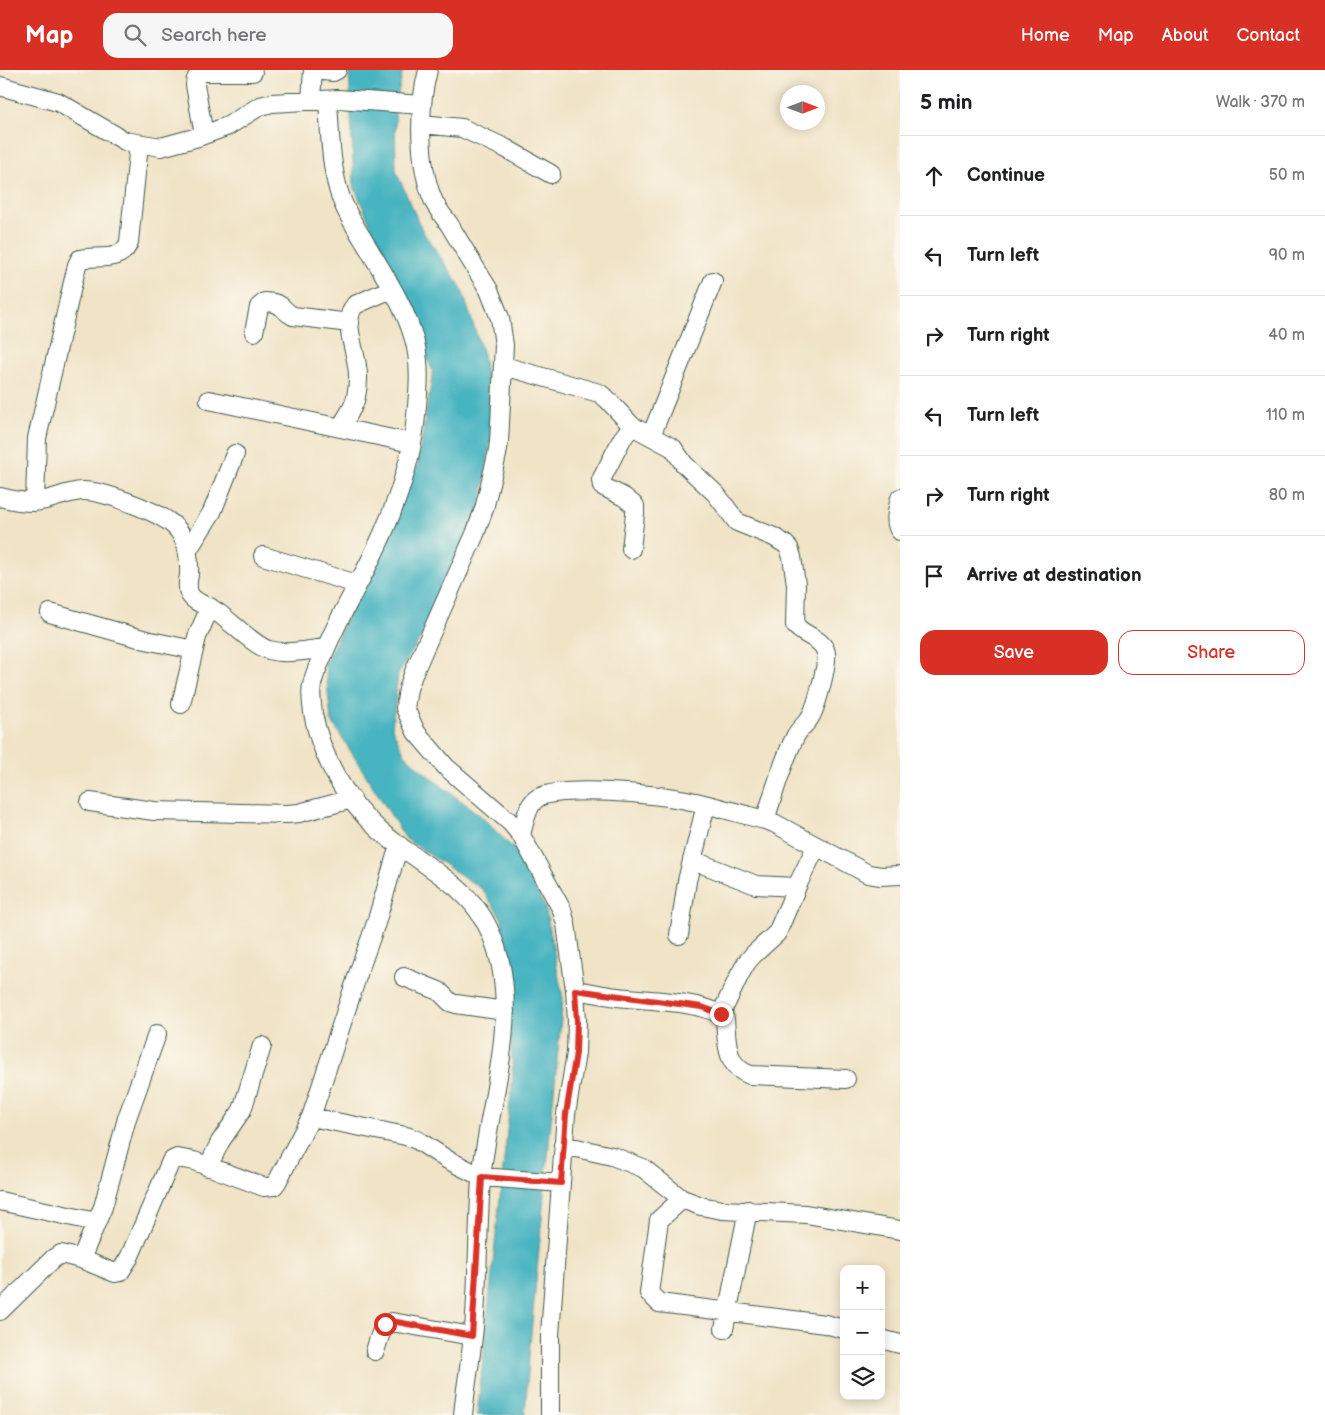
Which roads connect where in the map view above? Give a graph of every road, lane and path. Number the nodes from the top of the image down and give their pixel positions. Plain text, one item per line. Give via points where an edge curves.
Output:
1 (338, 70) edge
2 (428, 70) edge
3 (253, 72) dead end
4 (0, 86) edge
5 (326, 100) junction
6 (417, 104) junction
7 (422, 124) junction
8 (204, 135) junction
9 (139, 144) junction
10 (551, 174) dead end
11 (713, 280) dead end
12 (391, 289) junction
13 (350, 322) junction
14 (254, 332) dead end
15 (504, 366) junction
16 (209, 400) dead end
17 (632, 426) junction
18 (340, 428) junction
19 (652, 436) junction
20 (412, 443) junction
21 (236, 454) dead end
22 (0, 497) edge
23 (900, 498) edge
24 (35, 502) junction
25 (900, 531) edge
26 (631, 549) dead end
27 (188, 550) junction
28 (263, 556) dead end
29 (357, 584) junction
30 (210, 607) junction
31 (50, 613) dead end
32 (326, 648) junction
33 (194, 650) junction
34 (181, 704) dead end
35 (352, 800) junction
36 (90, 802) dead end
37 (706, 805) junction
38 (765, 820) junction
39 (521, 835) junction
40 (399, 846) junction
41 (816, 847) junction
42 (692, 860) junction
43 (900, 875) edge
44 (796, 888) junction
45 (679, 935) dead end
46 (404, 977) dead end
47 (575, 990) junction
48 (505, 1012) junction
49 (721, 1014) junction
50 (157, 1034) dead end
51 (262, 1046) dead end
52 (846, 1079) dead end
53 (311, 1117) junction
54 (563, 1145) junction
55 (208, 1167) junction
56 (484, 1177) junction
57 (557, 1182) junction
58 (682, 1199) junction
59 (0, 1201) edge
60 (748, 1210) junction
61 (96, 1222) junction
62 (900, 1230) edge
63 (81, 1259) junction
64 (0, 1311) edge
65 (728, 1311) junction
66 (840, 1328) edge
67 (724, 1329) dead end
68 (472, 1336) junction
69 (885, 1340) edge
70 (900, 1344) edge
71 (375, 1351) dead end
72 (463, 1415) edge
73 (550, 1415) edge

1 - 5 street via 314,70
2 - 6 street
3 - 8 street via 198,74 195,85
4 - 9 street via 58,102 125,141
5 - 6 street
5 - 8 street via 260,106 228,126
5 - 12 street via 338,190 345,209
6 - 7 street
7 - 10 street via 462,128
7 - 15 street via 422,162 426,181 434,203 489,290 501,327
8 - 9 street via 161,147
9 - 24 street via 127,249 112,257 80,259 77,265 37,438
11 - 19 street
12 - 13 street via 355,305 350,310
12 - 20 street via 406,317 417,351 418,393
13 - 14 street via 294,316 278,303 265,302 259,307
13 - 18 street via 358,368 357,388 354,404
15 - 17 street via 599,393
15 - 39 street via 499,442 484,509 414,672 405,708 416,732 446,768 502,813
16 - 18 street
17 - 19 street
17 - 26 street via 600,480 602,486 635,506
18 - 20 street
19 - 38 street via 673,448 737,522 774,537 789,548 796,584 795,625 823,646 826,654 814,712 795,736
20 - 29 street via 385,528
21 - 27 street via 212,512
22 - 24 street
23 - 25 street via 896,520
24 - 27 street via 82,491 103,494 170,521 184,538
27 - 30 street via 188,592
28 - 29 street
29 - 32 street
30 - 32 street via 266,650 282,652
30 - 33 street
31 - 33 street
32 - 35 street via 312,685 311,700 319,738
33 - 34 street
35 - 36 street via 287,814 154,811
35 - 40 street via 378,829
37 - 38 street
37 - 39 street via 651,794 560,792 534,800
37 - 42 street
38 - 41 street
39 - 47 street via 562,910
40 - 48 street via 462,891 484,920 497,953
40 - 53 street
41 - 43 street via 873,876
41 - 44 street
42 - 44 street via 756,885
42 - 45 street
44 - 49 street via 777,933 748,962
46 - 48 street via 439,991 450,1002
47 - 49 street via 702,1007
47 - 54 street via 576,1053
48 - 56 street
49 - 52 street via 725,1019 730,1055 742,1072
50 - 61 street via 127,1118
51 - 55 street via 242,1110 220,1142
53 - 55 street via 274,1186 264,1187
53 - 56 street via 406,1136
54 - 57 street
54 - 58 street via 612,1156 642,1168
55 - 63 street via 182,1158 171,1162 120,1272 115,1273
56 - 57 street
56 - 68 street
57 - 73 street
58 - 60 street via 708,1208
58 - 65 street via 659,1220 650,1293 659,1303
59 - 61 street
60 - 62 street via 806,1214
60 - 65 street
61 - 63 street
63 - 64 street via 61,1254 54,1258
65 - 66 street
65 - 67 street
68 - 71 street via 392,1322 385,1324
68 - 72 street
69 - 70 street

